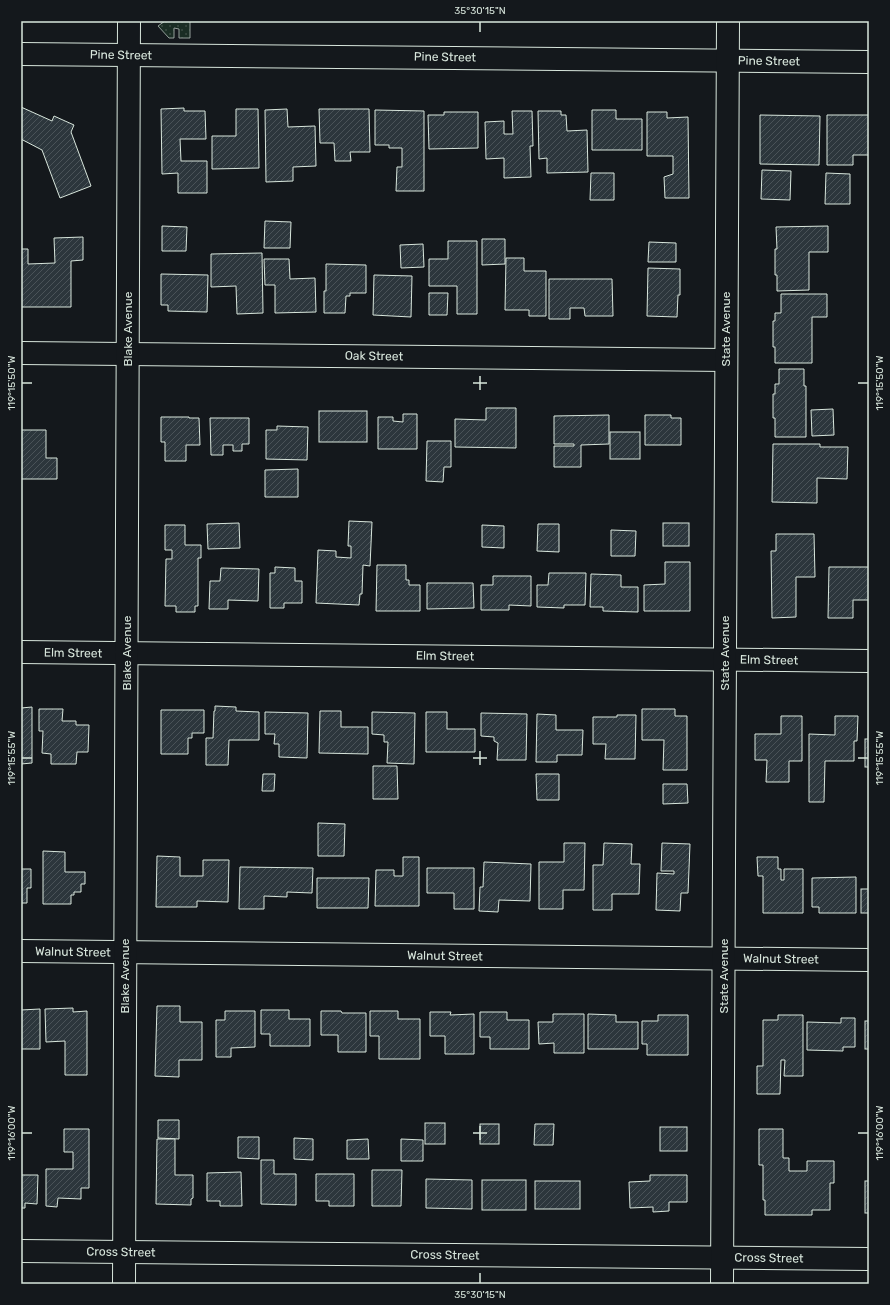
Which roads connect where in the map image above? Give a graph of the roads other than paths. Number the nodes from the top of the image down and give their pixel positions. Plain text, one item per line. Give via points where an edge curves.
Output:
1 (130, 21) edge
2 (728, 21) edge
3 (21, 54) edge
4 (129, 55) junction
5 (728, 61) junction
6 (869, 62) edge
7 (21, 353) edge
8 (128, 354) junction
9 (726, 360) junction
10 (21, 652) edge
11 (127, 653) junction
12 (725, 659) junction
13 (869, 661) edge
14 (21, 952) edge
15 (125, 952) junction
16 (724, 958) junction
17 (869, 960) edge
18 (21, 1251) edge
19 (124, 1252) junction
20 (722, 1258) junction
21 (869, 1259) edge
22 (124, 1284) edge
23 (722, 1284) edge

1 - 4 street, Blake Avenue
2 - 5 street, State Avenue
3 - 4 street, Pine Street
4 - 5 street, Pine Street
4 - 8 street, Blake Avenue
5 - 6 street, Pine Street
5 - 9 street, State Avenue
7 - 8 street, Oak Street
8 - 9 street, Oak Street
8 - 11 street, Blake Avenue
9 - 12 street, State Avenue
10 - 11 street, Elm Street
11 - 12 street, Elm Street
11 - 15 street, Blake Avenue
12 - 13 street, Elm Street
12 - 16 street, State Avenue
14 - 15 street, Walnut Street
15 - 16 street, Walnut Street
15 - 19 street, Blake Avenue
16 - 17 street, Walnut Street
16 - 20 street, State Avenue
18 - 19 street, Cross Street
19 - 20 street, Cross Street
19 - 22 street, Blake Avenue
20 - 21 street, Cross Street
20 - 23 street, State Avenue

